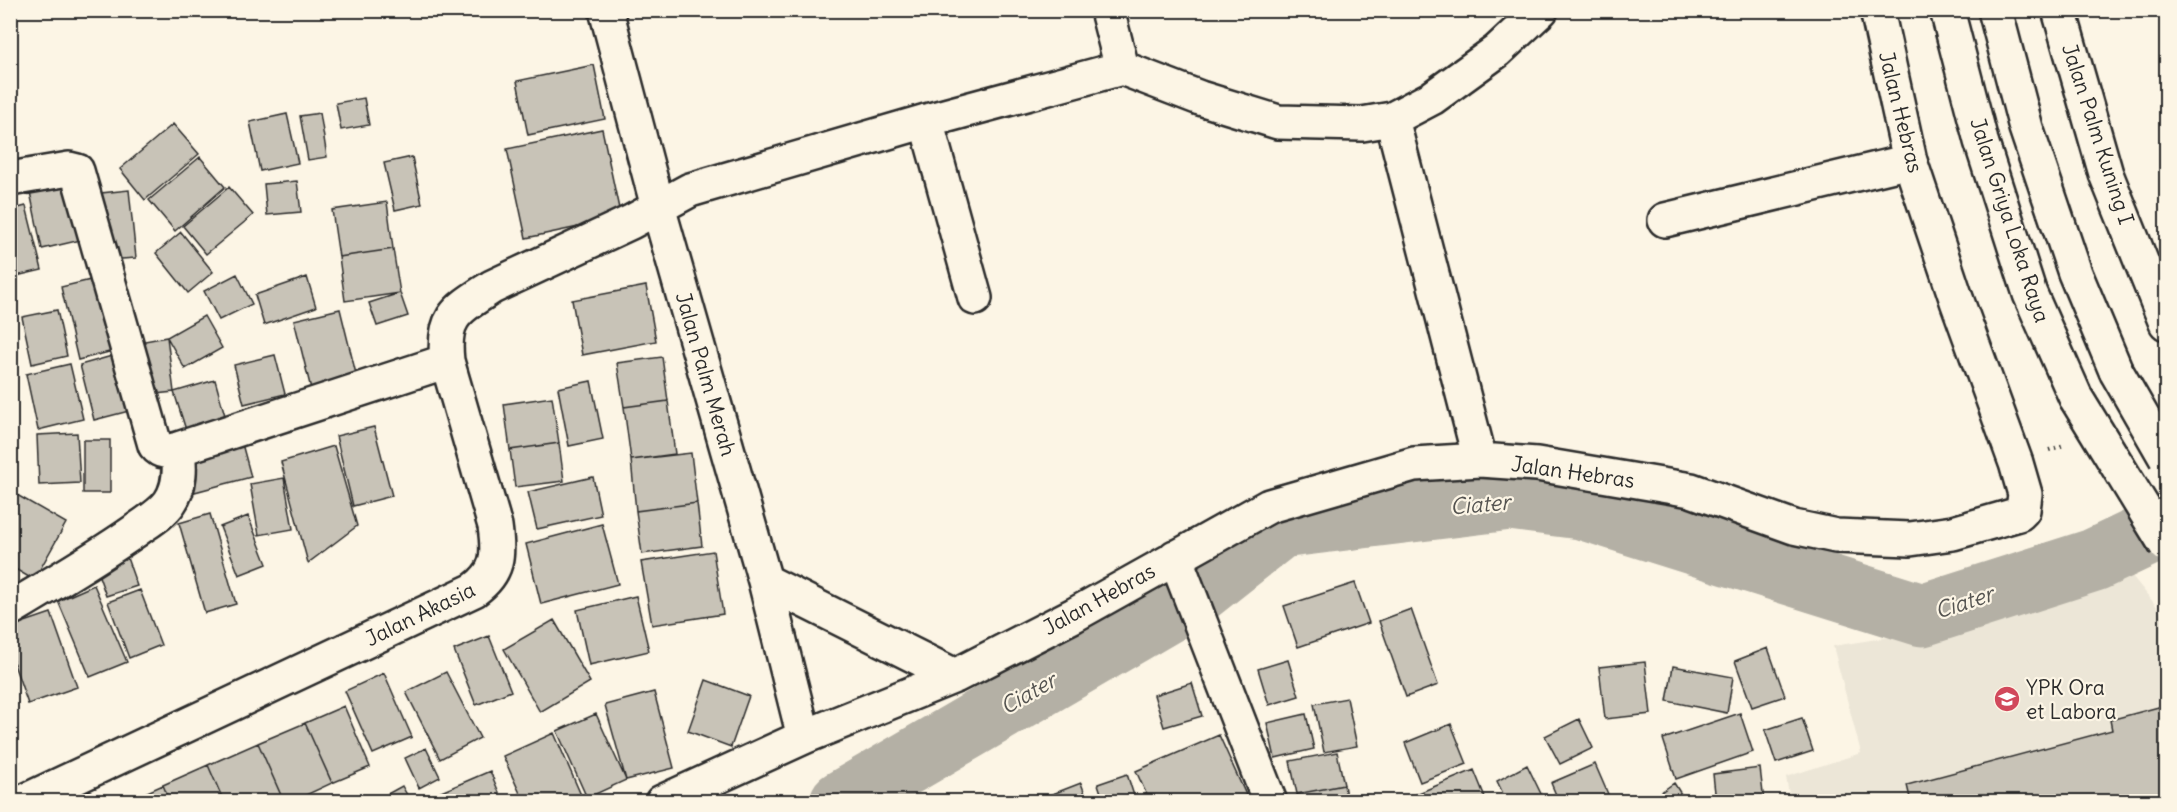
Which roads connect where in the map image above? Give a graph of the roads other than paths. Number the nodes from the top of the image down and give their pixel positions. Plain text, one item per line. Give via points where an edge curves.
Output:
1 (606, 10) edge
2 (1107, 10) edge
3 (1541, 10) edge
4 (1876, 10) edge
5 (1947, 10) edge
6 (1995, 10) edge
7 (2059, 10) edge
8 (1122, 68) junction
9 (1392, 119) junction
10 (926, 121) junction
11 (1910, 161) junction
12 (10, 179) edge
13 (658, 207) junction
14 (1665, 219) dead end
15 (975, 298) dead end
16 (2166, 323) edge
17 (447, 361) junction
18 (178, 448) junction
19 (2166, 458) edge
20 (1480, 460) junction
21 (2166, 545) edge
22 (1178, 565) junction
23 (765, 581) junction
24 (10, 609) edge
25 (955, 676) junction
26 (804, 737) junction
27 (23, 801) edge
28 (662, 801) edge
29 (1270, 801) edge

1 - 13 street, Jalan Palm Merah
2 - 8 street
3 - 9 street via 1497,51 1432,98
4 - 11 street, Jalan Hebras
5 - 21 street, Jalan Griya Loka Raya, bridge via 1981,141 2031,294 2076,398
6 - 19 street, Jalan Griya Loka Raya, bridge via 2026,128 2075,273 2116,371
7 - 16 street, Jalan Palm Kuning I via 2106,174
8 - 9 street via 1200,99 1278,122 1362,124
8 - 10 street, Jalan Akasia
9 - 20 street
10 - 13 street, Jalan Akasia via 690,190
10 - 15 street
11 - 14 street
11 - 20 street, Jalan Hebras via 2016,463 2025,494 2019,514 1953,533 1910,539 1836,536 1794,527 1691,490 1537,464
12 - 18 street via 77,171 155,446 165,452
13 - 17 street, Jalan Akasia via 492,287 471,301 450,320 445,341
13 - 23 street, Jalan Palm Merah
17 - 18 street
17 - 27 street, Jalan Akasia via 495,526 495,566 484,582
18 - 24 street via 178,483 171,501 158,514
20 - 22 street, Jalan Hebras via 1414,464 1269,506
22 - 25 street, Jalan Hebras
22 - 29 street
23 - 25 street
23 - 26 street, Jalan Palm Merah
25 - 26 street, Jalan Hebras
26 - 28 street, Jalan Hebras

